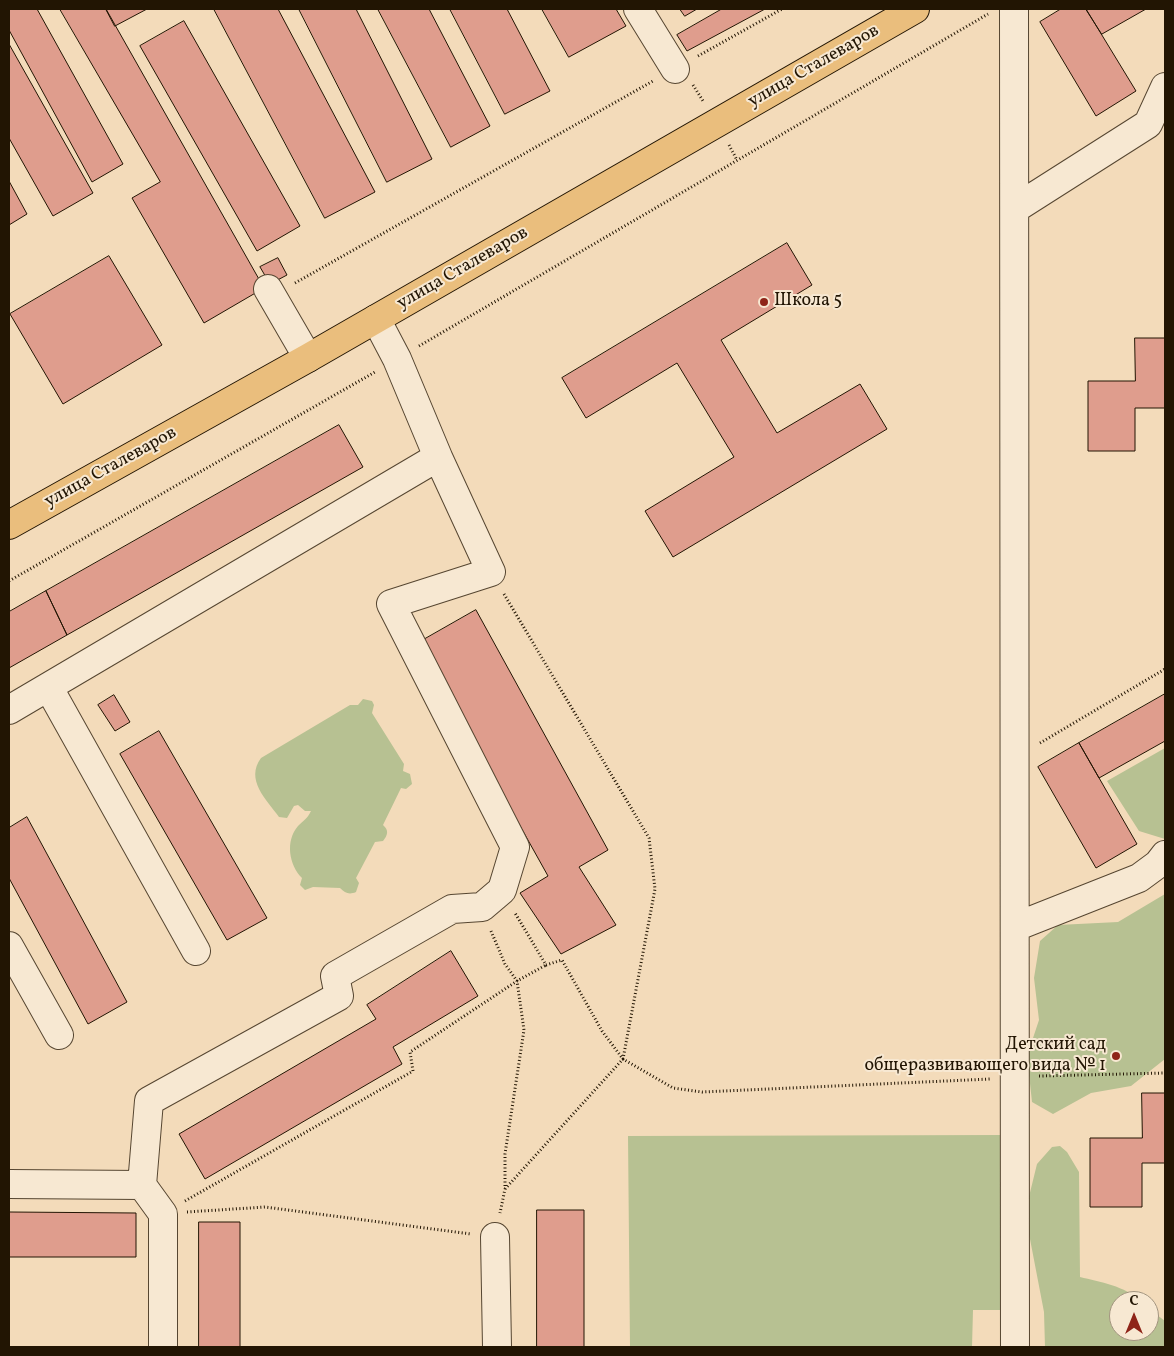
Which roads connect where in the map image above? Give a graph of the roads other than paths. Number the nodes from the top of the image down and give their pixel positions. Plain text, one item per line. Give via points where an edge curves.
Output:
1 (638, 9) edge
2 (915, 9) edge
3 (1014, 9) edge
4 (674, 69) road end
5 (1165, 87) edge
6 (1016, 208) junction
7 (271, 292) road end
8 (376, 319) junction
9 (308, 358) junction
10 (438, 456) junction
11 (9, 525) edge
12 (48, 688) junction
13 (9, 710) edge
14 (1165, 856) edge
15 (1015, 928) junction
16 (9, 946) edge
17 (196, 951) dead end
18 (59, 1035) dead end
19 (9, 1184) edge
20 (142, 1184) junction
21 (495, 1237) road end
22 (163, 1347) edge
23 (497, 1347) edge
24 (1015, 1347) edge

1 - 4 lane
2 - 8 main road, улица Сталеваров
3 - 6 lane
5 - 6 lane via 1148,124
6 - 15 lane
7 - 9 lane
8 - 9 main road, улица Сталеваров
8 - 10 lane via 397,359
9 - 11 main road, улица Сталеваров
10 - 12 lane
10 - 20 lane via 491,572 391,604 516,847 492,899 452,909 343,971 335,976 339,996 149,1101
12 - 13 lane
12 - 17 lane
14 - 15 lane via 1139,878
15 - 24 lane
16 - 18 lane
19 - 20 lane
20 - 22 lane via 162,1214
21 - 23 lane

